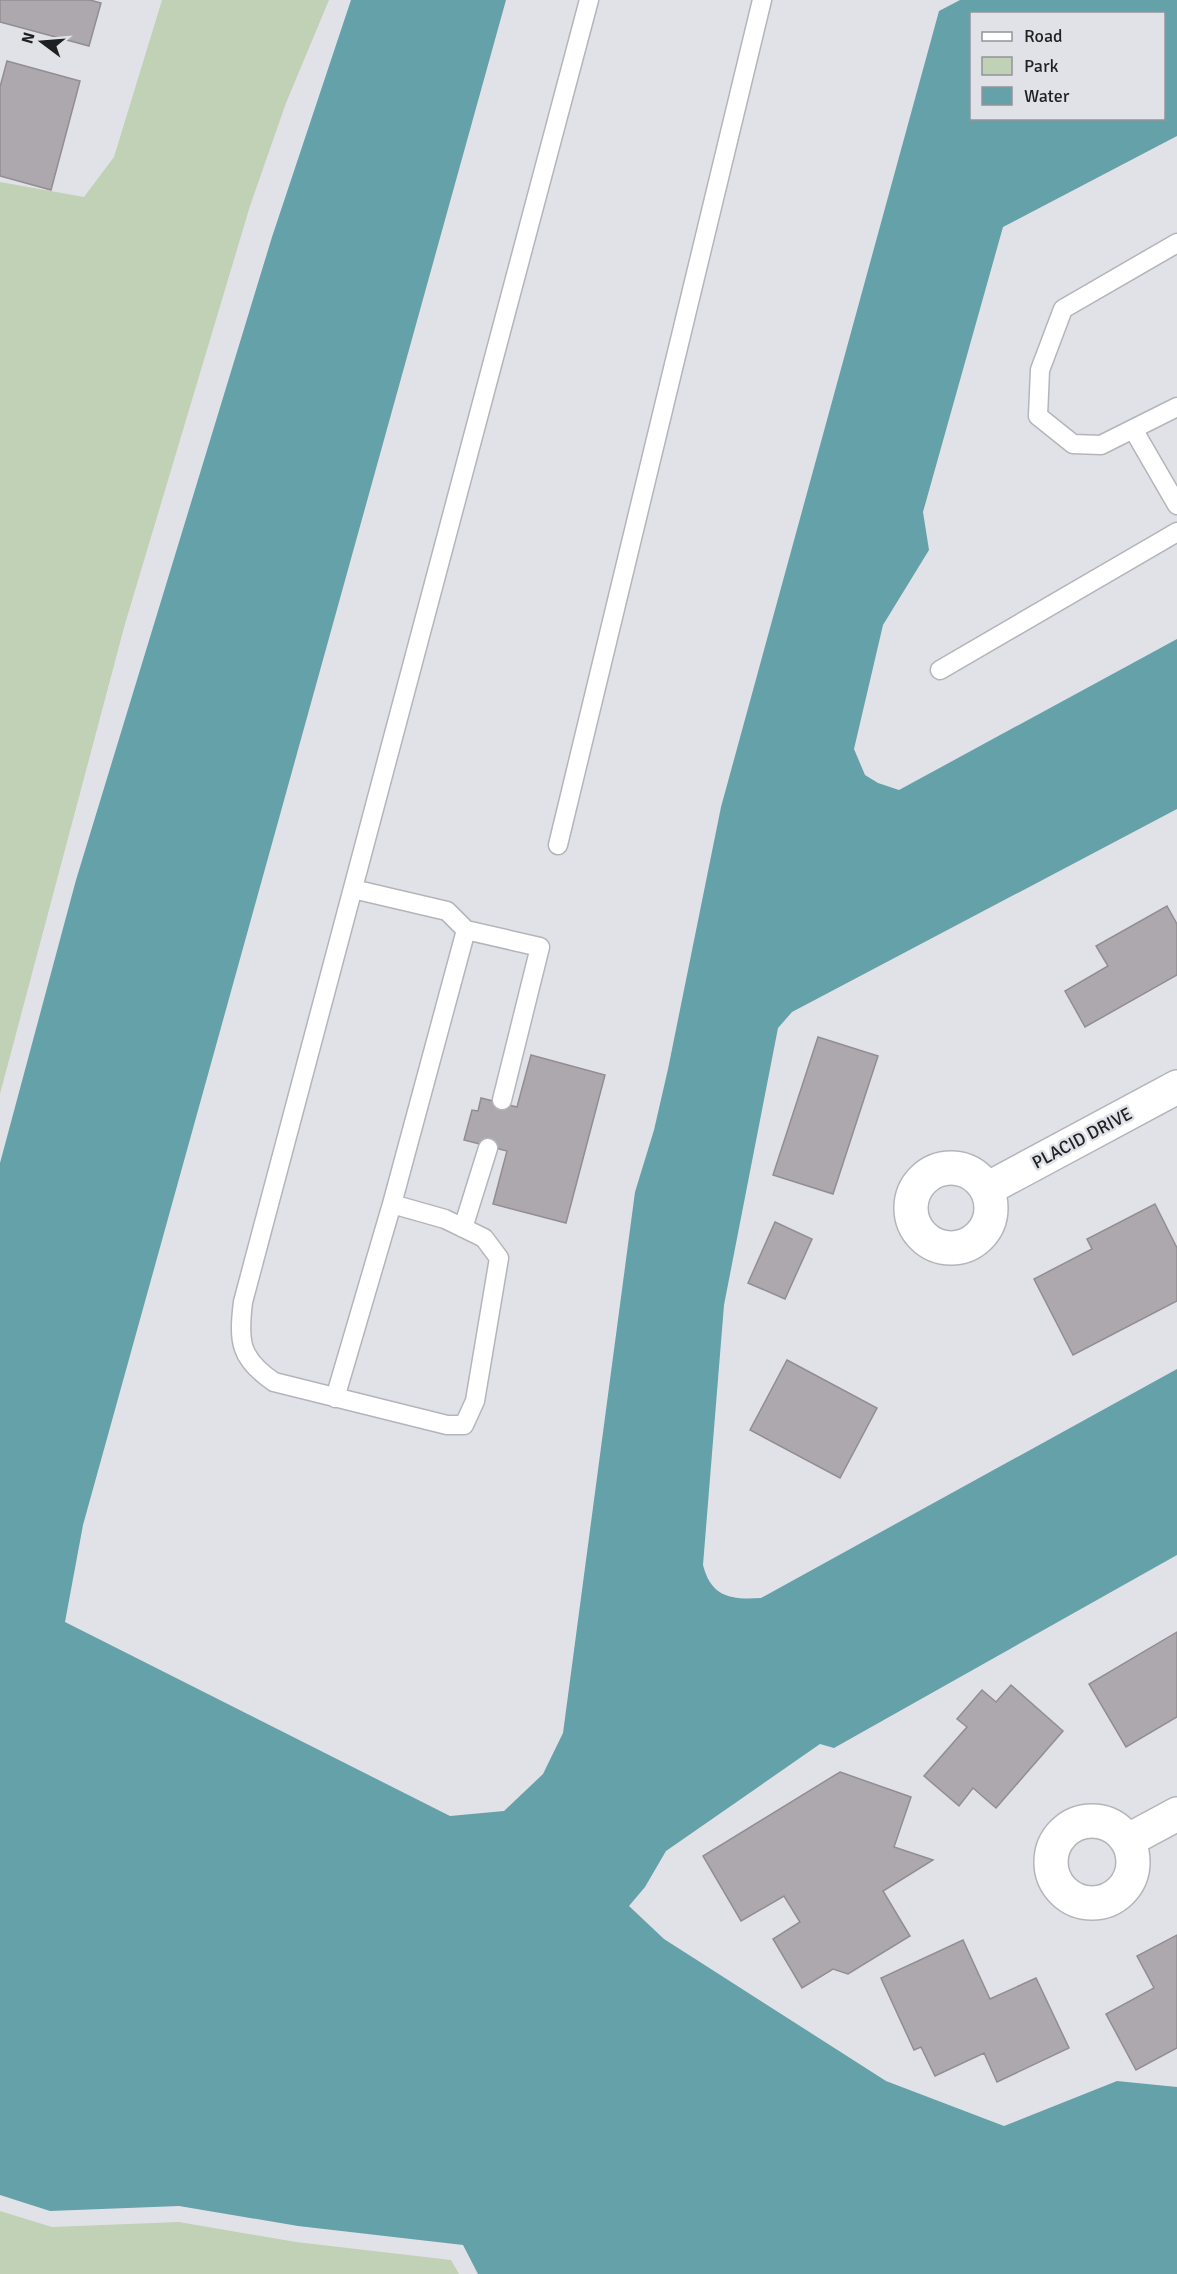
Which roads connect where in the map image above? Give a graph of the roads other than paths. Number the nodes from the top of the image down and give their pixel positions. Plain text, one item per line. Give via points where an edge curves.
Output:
1 (589, 0) edge
2 (762, 0) edge
3 (1177, 243) edge
4 (1177, 407) edge
5 (1133, 429) junction
6 (1177, 505) edge
7 (1177, 532) edge
8 (940, 670) dead end
9 (558, 845) dead end
10 (353, 889) junction
11 (466, 930) junction
12 (1177, 1087) edge
13 (502, 1100) dead end
14 (488, 1148) dead end
15 (987, 1189) dead end
16 (392, 1204) junction
17 (463, 1228) junction
18 (335, 1398) junction
19 (1177, 1814) edge
20 (1127, 1841) dead end

1 - 10 lane
2 - 9 lane
3 - 5 lane via 1063,309 1040,370 1038,416 1073,444 1101,445
4 - 5 lane
5 - 6 lane
7 - 8 lane
10 - 11 lane via 447,910
10 - 18 lane via 243,1302 240,1329 244,1354 256,1370 274,1382
11 - 13 lane via 540,947
11 - 16 lane
12 - 15 street, PLACID DRIVE
14 - 17 lane
16 - 17 lane
16 - 18 lane
17 - 18 lane via 484,1238 499,1258 475,1401 464,1425 447,1425
19 - 20 street

